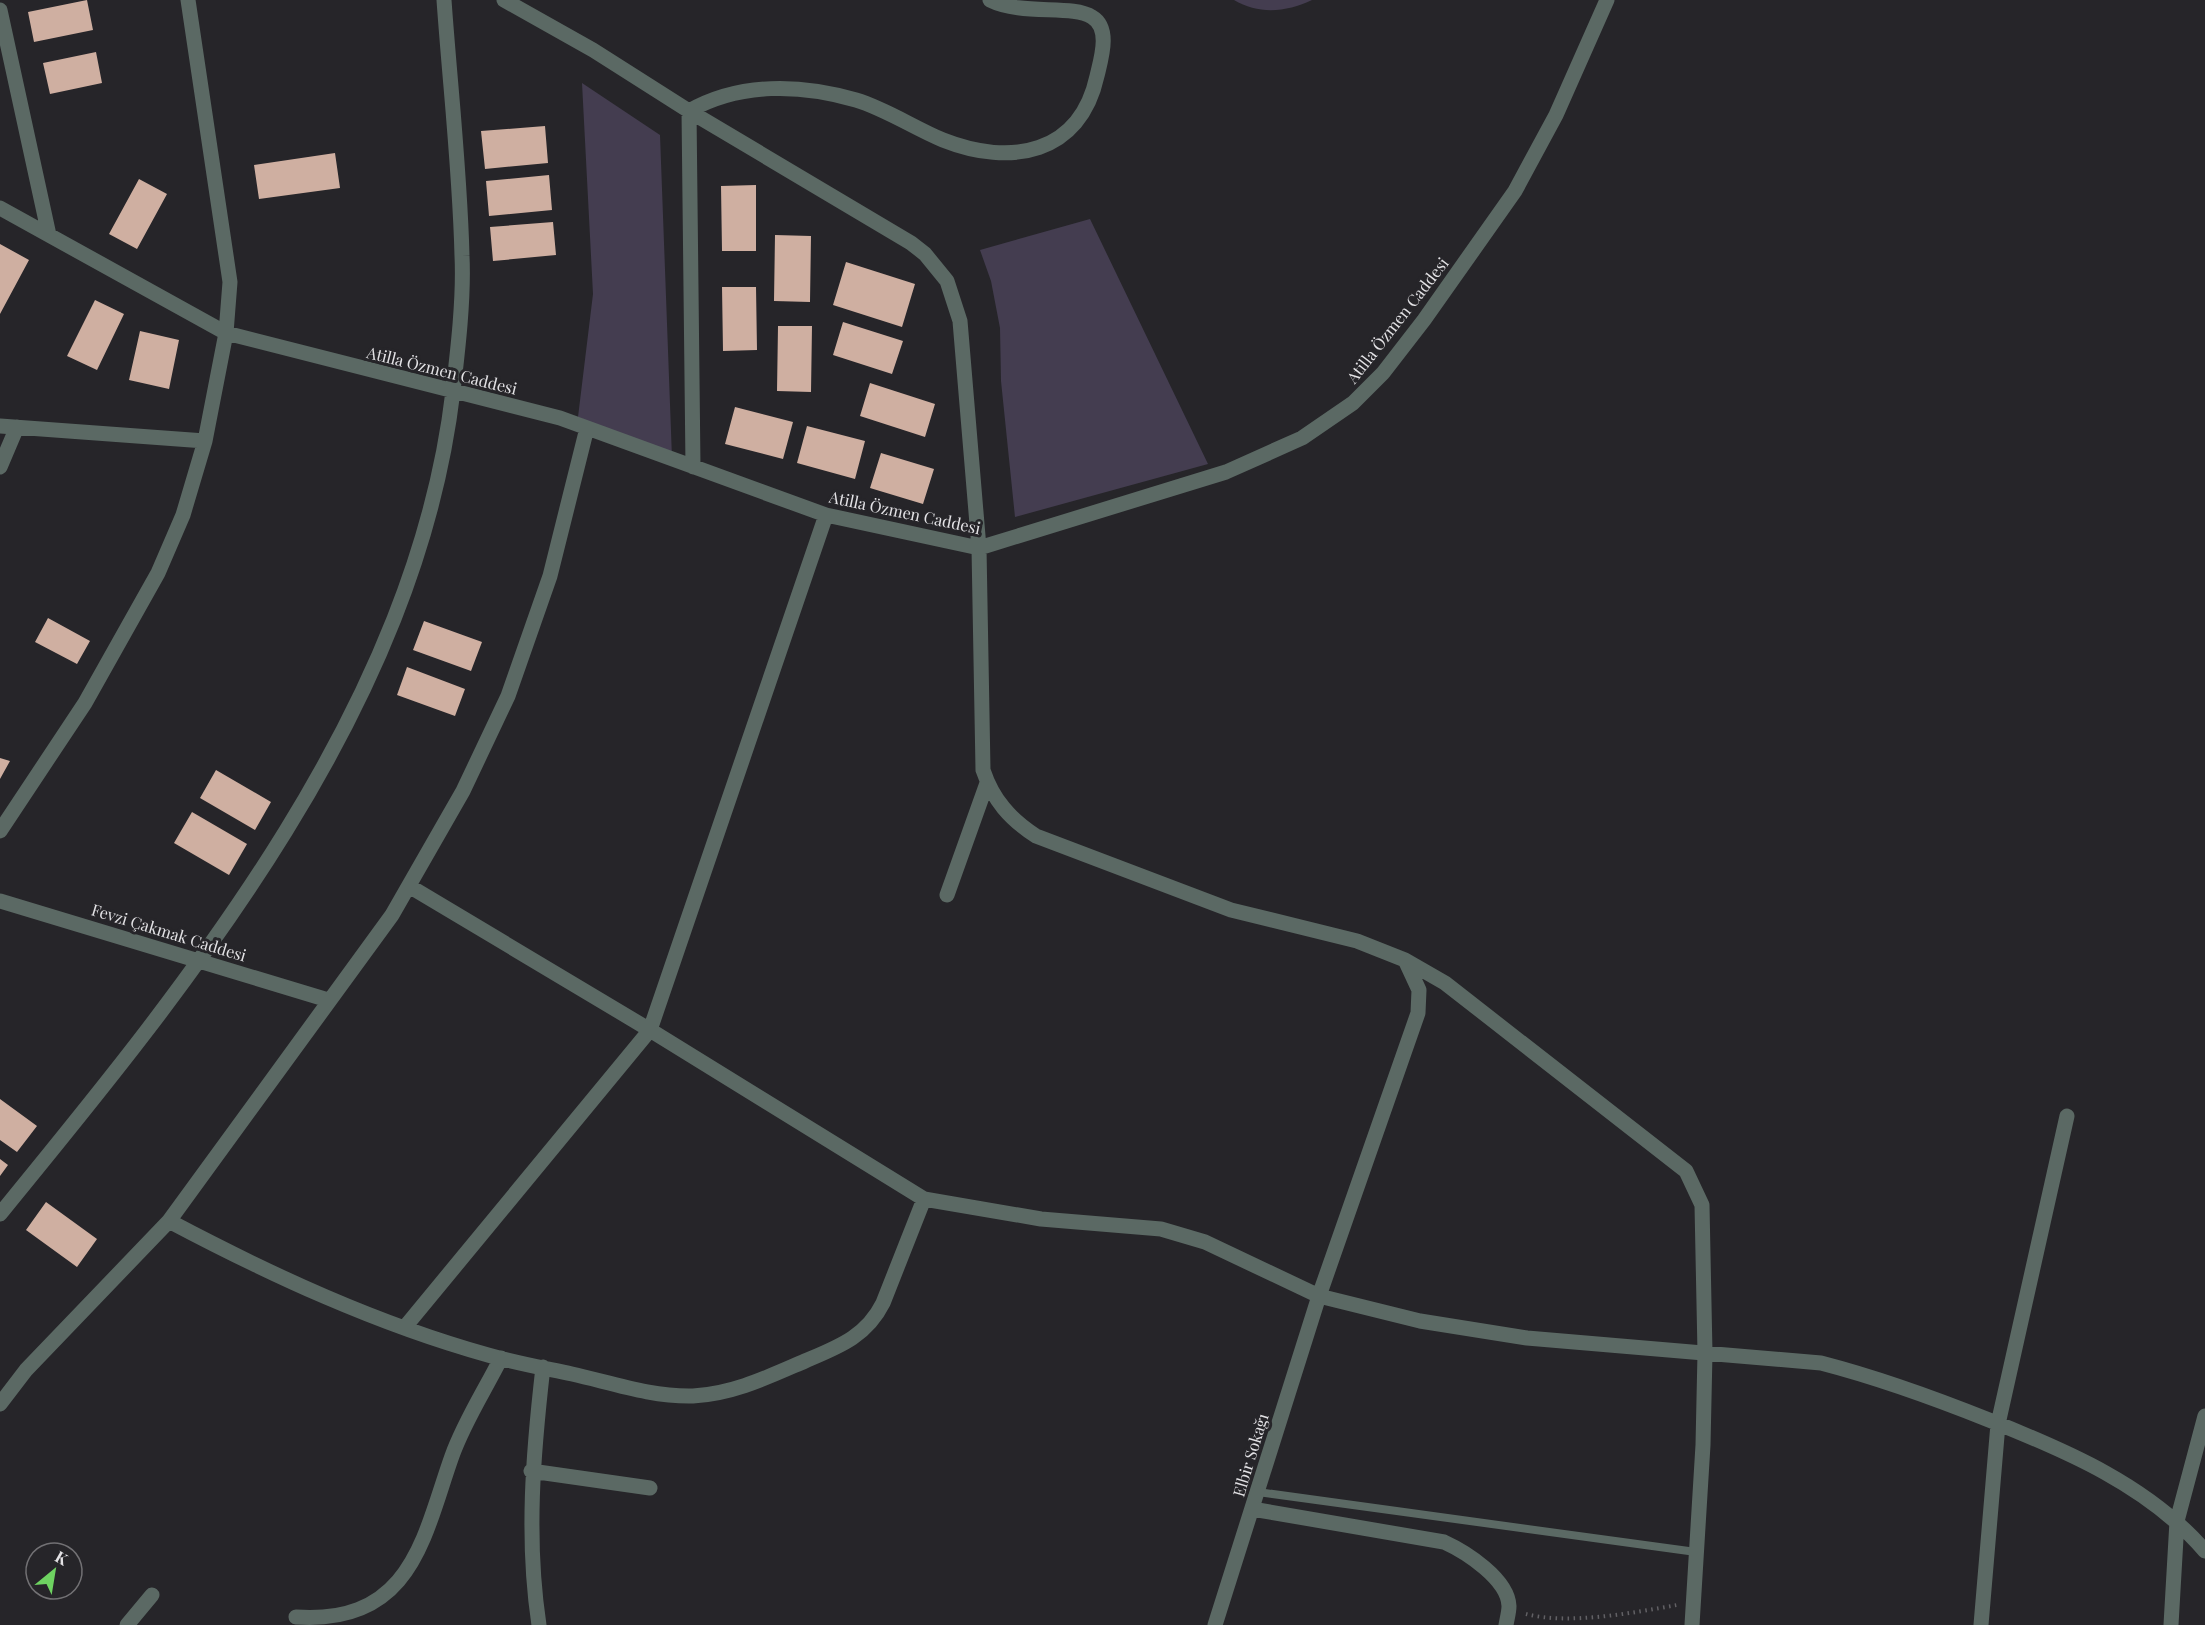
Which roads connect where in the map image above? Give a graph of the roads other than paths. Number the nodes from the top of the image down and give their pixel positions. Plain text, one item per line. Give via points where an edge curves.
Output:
1 (188, 0) edge
2 (444, 0) edge
3 (504, 0) edge
4 (990, 0) edge
5 (1607, 0) edge
6 (0, 10) edge
7 (689, 111) junction
8 (0, 208) edge
9 (49, 235) junction
10 (226, 333) junction
11 (453, 392) junction
12 (0, 426) edge
13 (17, 427) junction
14 (587, 428) junction
15 (205, 441) junction
16 (693, 466) junction
17 (0, 467) edge
18 (826, 515) junction
19 (979, 548) junction
20 (987, 783) junction
21 (0, 831) edge
22 (409, 886) junction
23 (947, 895) dead end
24 (0, 901) edge
25 (199, 960) junction
26 (1405, 960) junction
27 (328, 1000) junction
28 (650, 1030) junction
29 (2067, 1116) dead end
30 (924, 1199) junction
31 (0, 1214) edge
32 (170, 1221) junction
33 (1319, 1296) junction
34 (405, 1327) junction
35 (1705, 1353) junction
36 (501, 1358) junction
37 (543, 1367) junction
38 (0, 1404) edge
39 (2205, 1416) edge
40 (1998, 1424) junction
41 (531, 1471) junction
42 (650, 1488) dead end
43 (1258, 1492) junction
44 (1252, 1509) junction
45 (2177, 1521) junction
46 (2205, 1551) edge
47 (1696, 1552) junction
48 (152, 1595) dead end
49 (296, 1617) dead end
50 (127, 1625) edge
51 (539, 1625) edge
52 (1215, 1625) edge
53 (1506, 1625) edge
54 (1692, 1625) edge
55 (1981, 1625) edge
56 (2171, 1625) edge

1 - 10 street via 230,282
2 - 11 street via 463,258
3 - 7 street
4 - 7 street via 1021,10 1084,13 1096,19 1102,31 1097,78 1086,110 1066,135 1047,146 1003,152 959,145 860,101 797,89 737,92
5 - 19 street, Atilla Özmen Caddesi via 1552,123 1515,191 1424,320 1383,373 1353,403 1302,438 1235,469
6 - 9 street
7 - 16 street
7 - 19 street via 911,243 926,254 947,281 960,321
8 - 9 street, Atilla Özmen Caddesi
9 - 10 street, Atilla Özmen Caddesi
10 - 11 street, Atilla Özmen Caddesi
10 - 15 street
11 - 14 street, Atilla Özmen Caddesi
11 - 25 street via 421,537 367,681 297,810
12 - 13 street
13 - 15 street
13 - 17 street
14 - 16 street, Atilla Özmen Caddesi
14 - 22 street via 564,527 520,667 487,744
15 - 21 street via 183,515 158,573 85,703
16 - 18 street, Atilla Özmen Caddesi
18 - 19 street, Atilla Özmen Caddesi
18 - 28 street
19 - 20 street via 983,770
20 - 23 street
20 - 26 street via 1006,813 1036,836 1231,909 1357,941
22 - 27 street
22 - 28 street
24 - 25 street, Fevzi Çakmak Caddesi
25 - 27 street, Fevzi Çakmak Caddesi
25 - 31 street
26 - 33 street, Elbir Sokağı via 1419,990 1418,1013
26 - 35 street via 1445,983 1686,1171 1702,1205
27 - 32 street
28 - 30 street
28 - 34 street
29 - 40 street
30 - 33 street via 1041,1219 1161,1229 1205,1242
30 - 37 street via 868,1328 845,1344 759,1382 694,1395 655,1394
32 - 34 street via 270,1272
32 - 38 street via 26,1370
33 - 35 street via 1472,1330
33 - 43 street, Elbir Sokağı
34 - 36 street
35 - 40 street via 1821,1363 1909,1388
35 - 47 street
36 - 37 street
36 - 49 street via 453,1454 417,1566 399,1595 377,1612 353,1621 325,1623
37 - 41 street
39 - 45 street
40 - 45 street via 2087,1462
40 - 55 street
41 - 42 street
41 - 51 street via 532,1582
43 - 44 street, Elbir Sokağı
43 - 47 lane
44 - 52 street, Elbir Sokağı
44 - 53 street via 1444,1542 1482,1566 1500,1587 1509,1604
45 - 46 street
45 - 56 street
47 - 54 street
48 - 50 street

